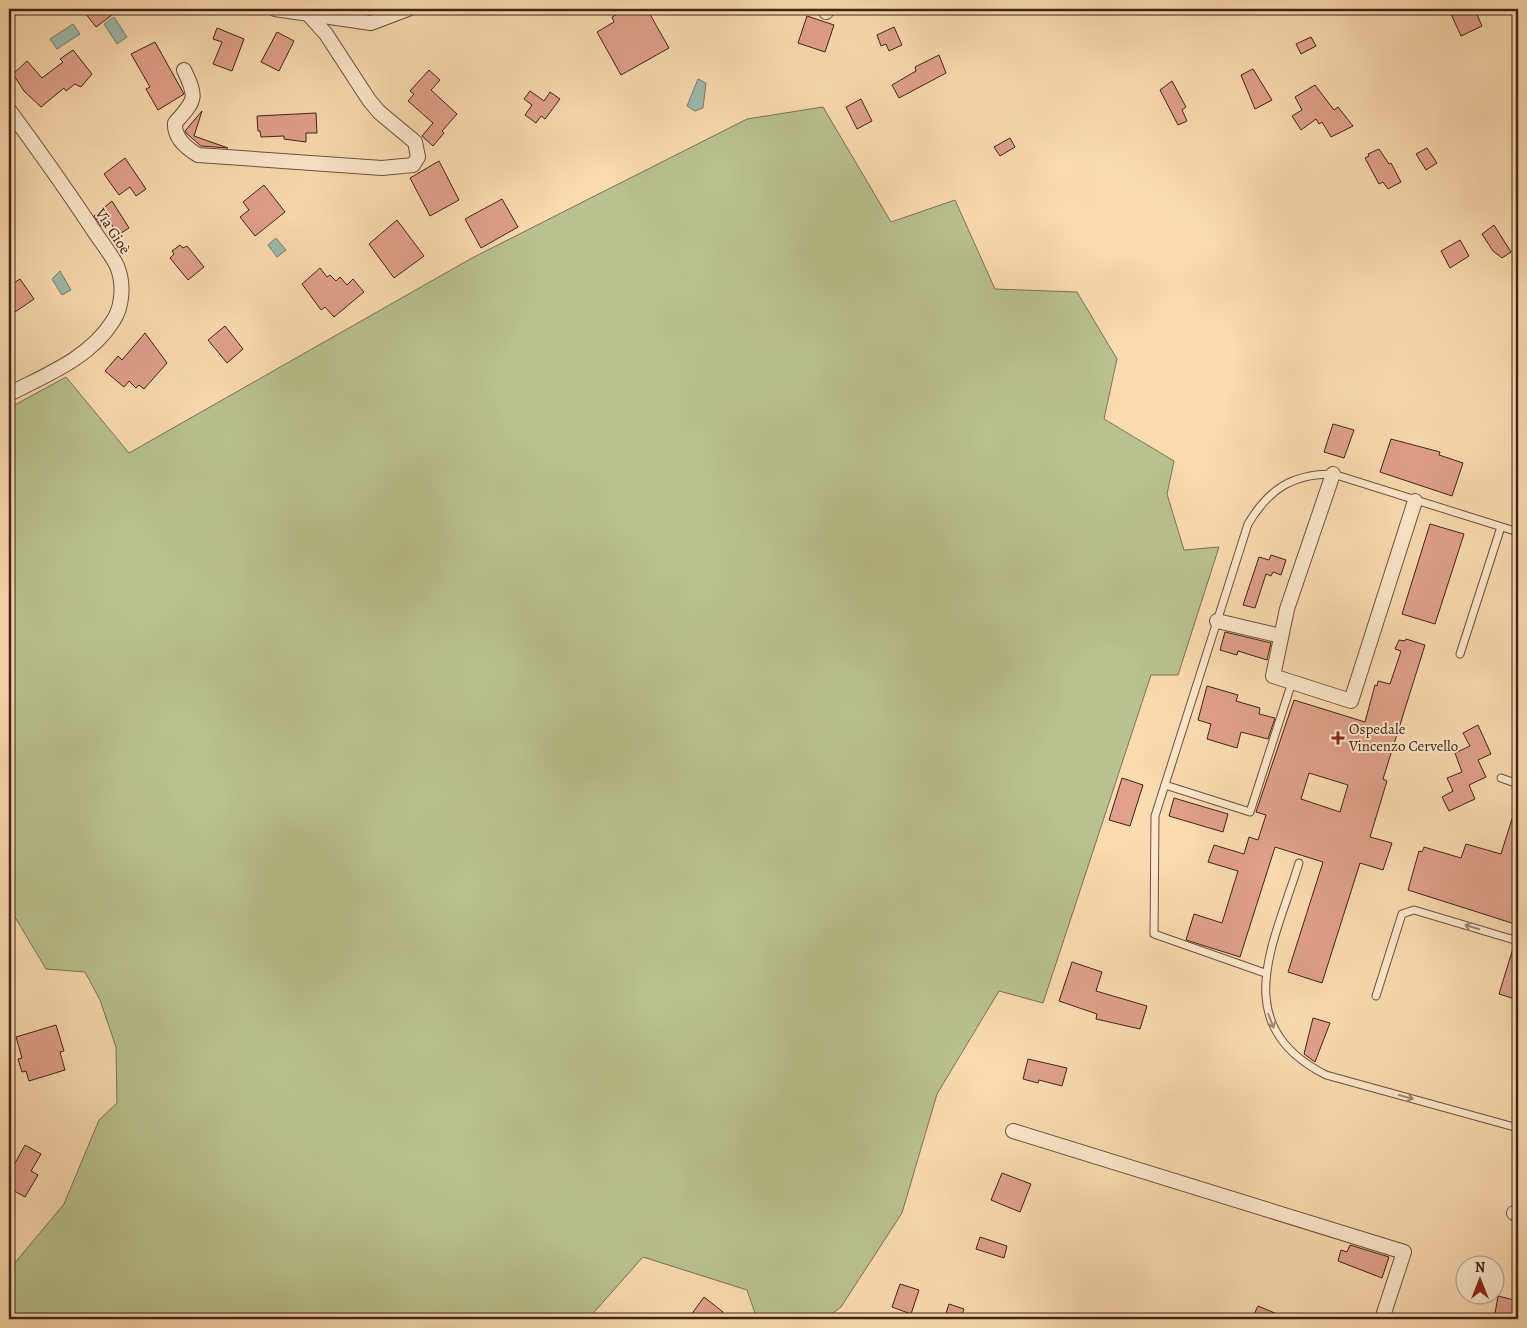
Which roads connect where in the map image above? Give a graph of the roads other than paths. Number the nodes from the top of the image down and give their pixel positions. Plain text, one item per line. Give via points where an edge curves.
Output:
1 (275, 9) edge
2 (408, 9) edge
3 (309, 15) junction
4 (184, 70) dead end
5 (9, 110) edge
6 (9, 394) edge
7 (1333, 474) junction
8 (1415, 501) junction
9 (1501, 527) junction
10 (1518, 532) edge
11 (1217, 621) junction
12 (1281, 636) junction
13 (1460, 654) dead end
14 (1292, 682) junction
15 (1501, 778) dead end
16 (1518, 784) edge
17 (1165, 785) junction
18 (1299, 863) dead end
19 (1518, 941) edge
20 (1265, 973) junction
21 (1376, 996) dead end
22 (1518, 1128) edge
23 (1013, 1131) dead end
24 (1382, 1319) edge

1 - 3 street
2 - 3 street via 371,23
3 - 4 street via 326,34 379,112 415,142 418,156 413,165 382,168 198,155 176,134 175,123 194,98
5 - 6 street, Via Gioè via 117,266 122,284 115,320 103,334 84,352
7 - 8 lane
7 - 11 lane via 1314,474 1294,480 1276,489 1260,503 1248,524
7 - 12 street via 1287,609
8 - 9 lane
8 - 14 street via 1351,701
9 - 10 lane
9 - 13 lane
11 - 12 street
11 - 17 lane
12 - 14 street via 1273,676
14 - 17 lane via 1250,812
15 - 16 lane
17 - 20 lane via 1155,816 1154,934
18 - 20 lane
19 -> 21 lane via 1414,910 1402,914
20 -> 22 lane via 1270,1019 1283,1044 1303,1063 1326,1074
23 - 24 street via 1404,1252

